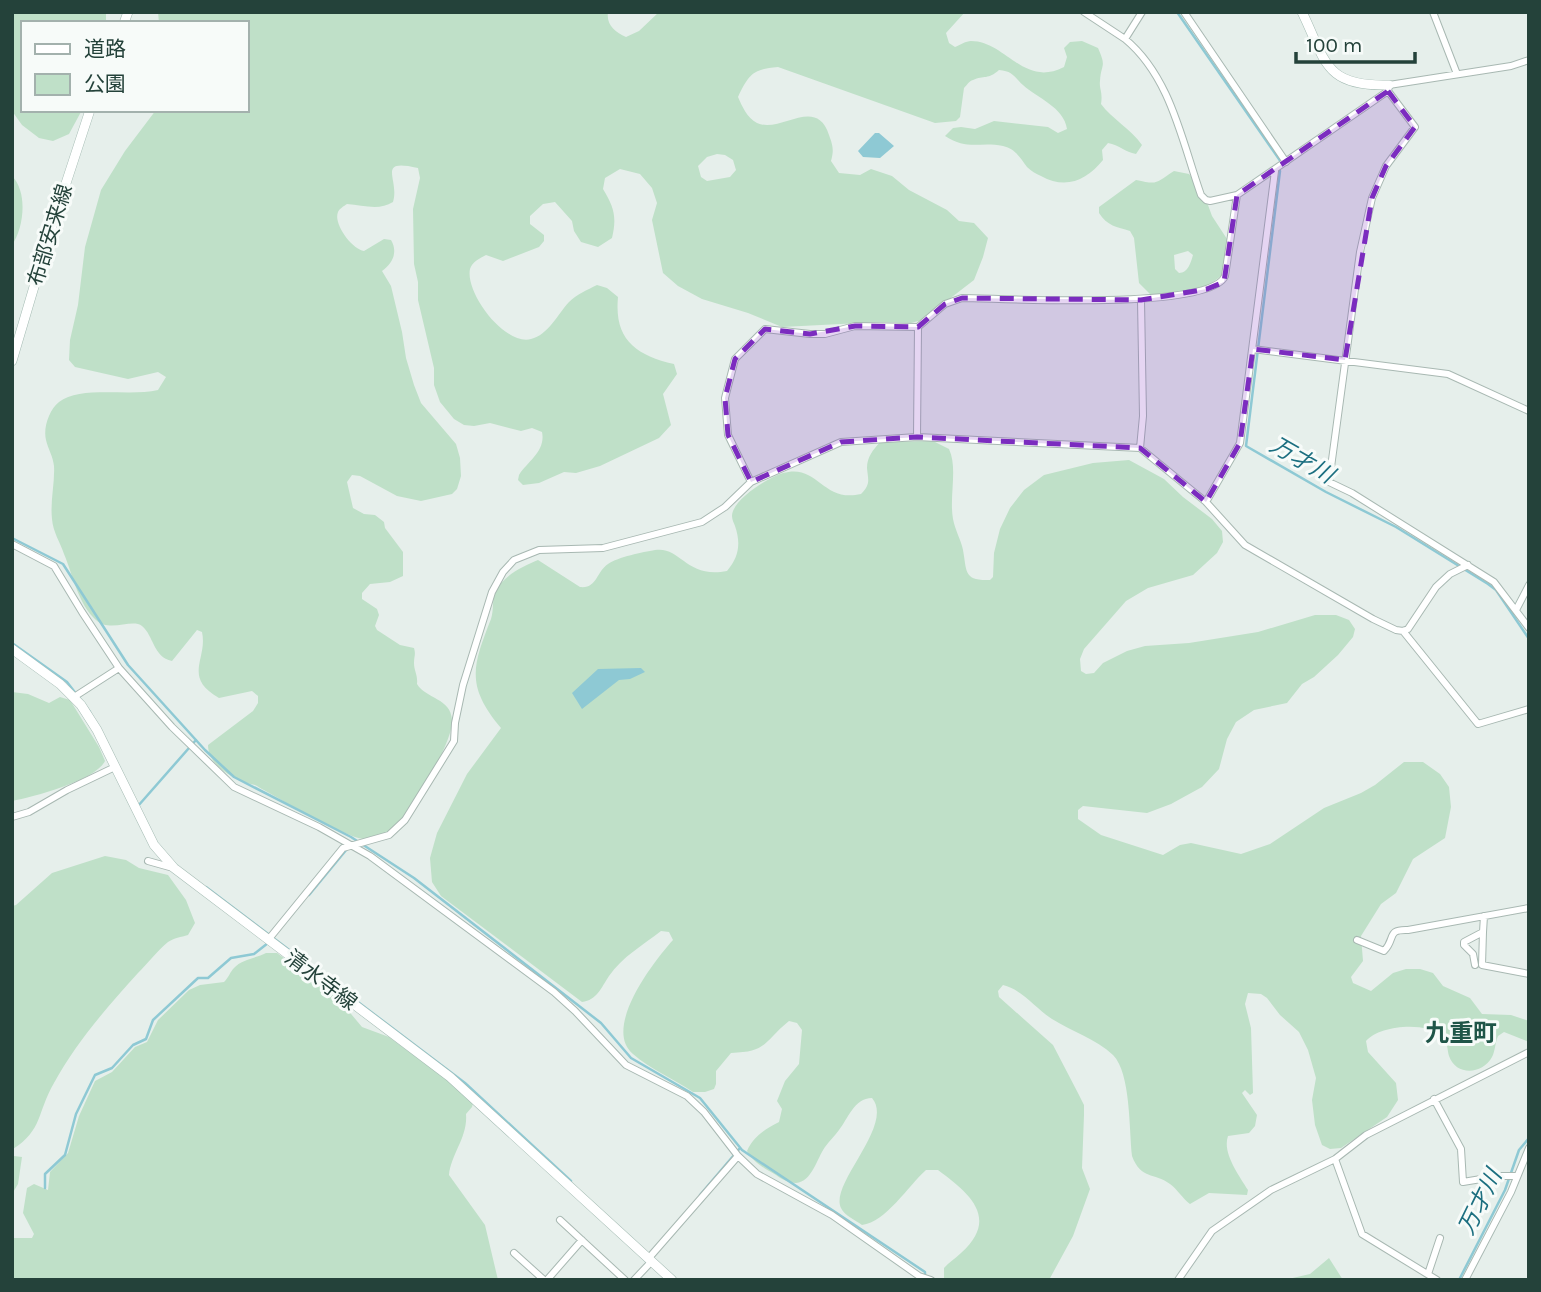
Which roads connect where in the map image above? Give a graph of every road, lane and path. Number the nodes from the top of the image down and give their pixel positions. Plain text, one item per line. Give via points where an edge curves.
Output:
1 (1084, 12) edge
2 (1142, 12) edge
3 (1184, 12) edge
4 (1302, 12) edge
5 (1433, 12) edge
6 (1125, 39) junction
7 (1529, 60) edge
8 (1457, 74) junction
9 (1388, 88) junction
10 (89, 112) edge
11 (1286, 162) junction
12 (1275, 171) junction
13 (1237, 195) junction
14 (1141, 300) junction
15 (918, 327) junction
16 (1256, 350) junction
17 (1345, 360) junction
18 (12, 361) edge
19 (1529, 411) edge
20 (916, 437) junction
21 (1140, 448) junction
22 (751, 482) junction
23 (1206, 502) junction
24 (12, 544) edge
25 (1464, 567) junction
26 (1529, 585) edge
27 (1516, 610) junction
28 (1529, 628) edge
29 (1403, 631) junction
30 (12, 649) edge
31 (119, 668) junction
32 (74, 697) junction
33 (1529, 709) edge
34 (115, 767) junction
35 (12, 817) edge
36 (353, 846) junction
37 (148, 861) dead end
38 (174, 868) junction
39 (1529, 908) edge
40 (1484, 916) junction
41 (1483, 932) junction
42 (268, 940) junction
43 (1357, 940) dead end
44 (1475, 965) dead end
45 (1529, 974) edge
46 (1529, 1052) edge
47 (1434, 1099) junction
48 (1529, 1148) edge
49 (738, 1156) junction
50 (1335, 1159) junction
51 (1511, 1176) junction
52 (560, 1220) dead end
53 (1440, 1238) dead end
54 (582, 1240) junction
55 (514, 1253) dead end
56 (650, 1261) junction
57 (1428, 1274) junction
58 (917, 1278) edge
59 (546, 1280) edge
60 (625, 1280) edge
61 (634, 1280) edge
62 (672, 1280) edge
63 (931, 1280) edge
64 (1178, 1280) edge
65 (1437, 1280) edge
66 (1465, 1280) edge

1 - 6 street
2 - 6 street
3 - 11 street
4 - 9 main road via 1322,59 1335,73 1356,84
5 - 8 street
6 - 13 street via 1153,70 1177,120 1201,195 1210,201
7 - 8 street
8 - 9 street
9 - 11 street
9 - 17 street via 1415,127 1386,166 1372,198
10 - 18 main road, 布部安来線
11 - 12 street
12 - 13 street
12 - 16 street
13 - 14 street via 1223,282 1181,296
14 - 15 street via 962,298 945,304
14 - 21 street
15 - 20 street
15 - 22 street via 855,326 825,334 765,329 735,359 725,398 728,435
16 - 17 street
16 - 23 street via 1240,443
17 - 19 street via 1448,374
17 - 25 street via 1329,482
20 - 21 street
20 - 22 street via 841,442
21 - 23 street
22 - 36 street via 702,523 603,548 539,550 514,560 492,592 463,685 454,741 405,820 389,835
23 - 29 street via 1245,545 1373,620
24 - 31 street via 54,566
25 - 27 street via 1494,582
25 - 29 street via 1436,587
26 - 27 street
27 - 28 street
29 - 33 street via 1478,724
30 - 32 main road, 清水寺線
31 - 32 street
31 - 36 street via 234,787
32 - 34 main road, 清水寺線
34 - 35 street via 29,813
34 - 38 main road, 清水寺線 via 154,845
36 - 42 street via 343,848
36 - 49 street via 554,992 626,1065 687,1096
37 - 38 street
38 - 42 main road, 清水寺線
39 - 40 street
40 - 41 street
40 - 43 street via 1398,929 1384,951
41 - 44 street via 1464,942
41 - 45 street via 1482,965
42 - 56 main road, 清水寺線 via 450,1077
46 - 47 street
47 - 50 street via 1366,1135
47 - 51 street via 1461,1149 1462,1182
48 - 51 street
49 - 56 street
49 - 58 street via 757,1174 832,1215
50 - 57 street via 1362,1234
50 - 64 street via 1271,1190 1212,1231
51 - 66 street
52 - 54 street
53 - 57 street
54 - 59 street
54 - 60 street
55 - 59 street
56 - 61 street
56 - 62 main road, 清水寺線
57 - 65 street
58 - 63 street

